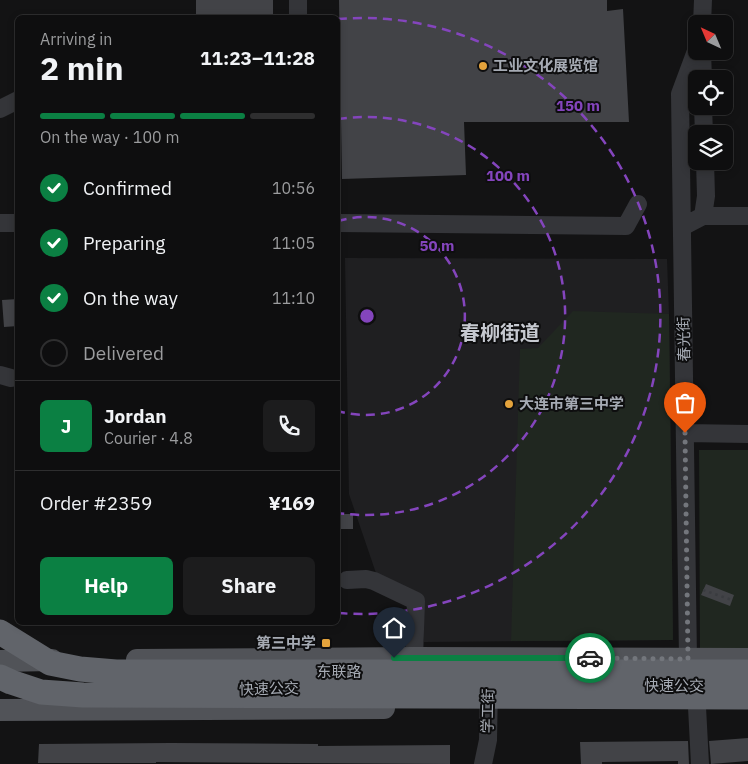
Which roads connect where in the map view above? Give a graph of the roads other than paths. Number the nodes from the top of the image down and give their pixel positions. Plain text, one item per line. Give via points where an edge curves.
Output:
1 (298, 0) edge
2 (703, 0) edge
3 (298, 15) edge
4 (702, 15) edge
5 (693, 60) edge
6 (15, 102) edge
7 (0, 109) edge
8 (705, 170) edge
9 (638, 204) dead end
10 (703, 216) junction
11 (748, 216) edge
12 (0, 223) edge
13 (15, 223) edge
14 (340, 223) edge
15 (682, 227) junction
16 (685, 433) junction
17 (748, 434) edge
18 (347, 580) dead end
19 (0, 632) edge
20 (414, 658) junction
21 (491, 658) junction
22 (688, 659) junction
23 (748, 659) edge
24 (0, 661) edge
25 (748, 672) edge
26 (0, 677) edge
27 (748, 682) edge
28 (0, 685) edge
29 (748, 686) edge
30 (0, 692) edge
31 (489, 692) junction
32 (748, 697) edge
33 (697, 707) junction
34 (748, 708) edge
35 (0, 710) edge
36 (483, 764) edge
37 (700, 764) edge

1 - 3 street
2 - 4 street
5 - 15 street, 春光街 via 680,94
6 - 7 street
8 - 10 street
9 - 14 street via 626,226
10 - 11 street
10 - 15 street
12 - 13 street
15 - 16 street, 春光街
16 - 17 street
16 - 22 street, 春光街
18 - 20 street via 374,581 416,601
19 - 25 highway, 东联路 via 50,663 116,672
20 - 21 main road
20 - 24 main road
21 - 22 main road
21 - 31 street, 学工街
22 - 23 main road
26 - 32 highway, 东联路 via 41,692 83,695
27 - 31 street, 快速公交
28 - 31 street, 快速公交
29 - 31 street, 快速公交
30 - 31 street, 快速公交
31 - 33 main road
31 - 35 main road
31 - 36 street, 学工街 via 488,740
33 - 34 main road
33 - 37 street

